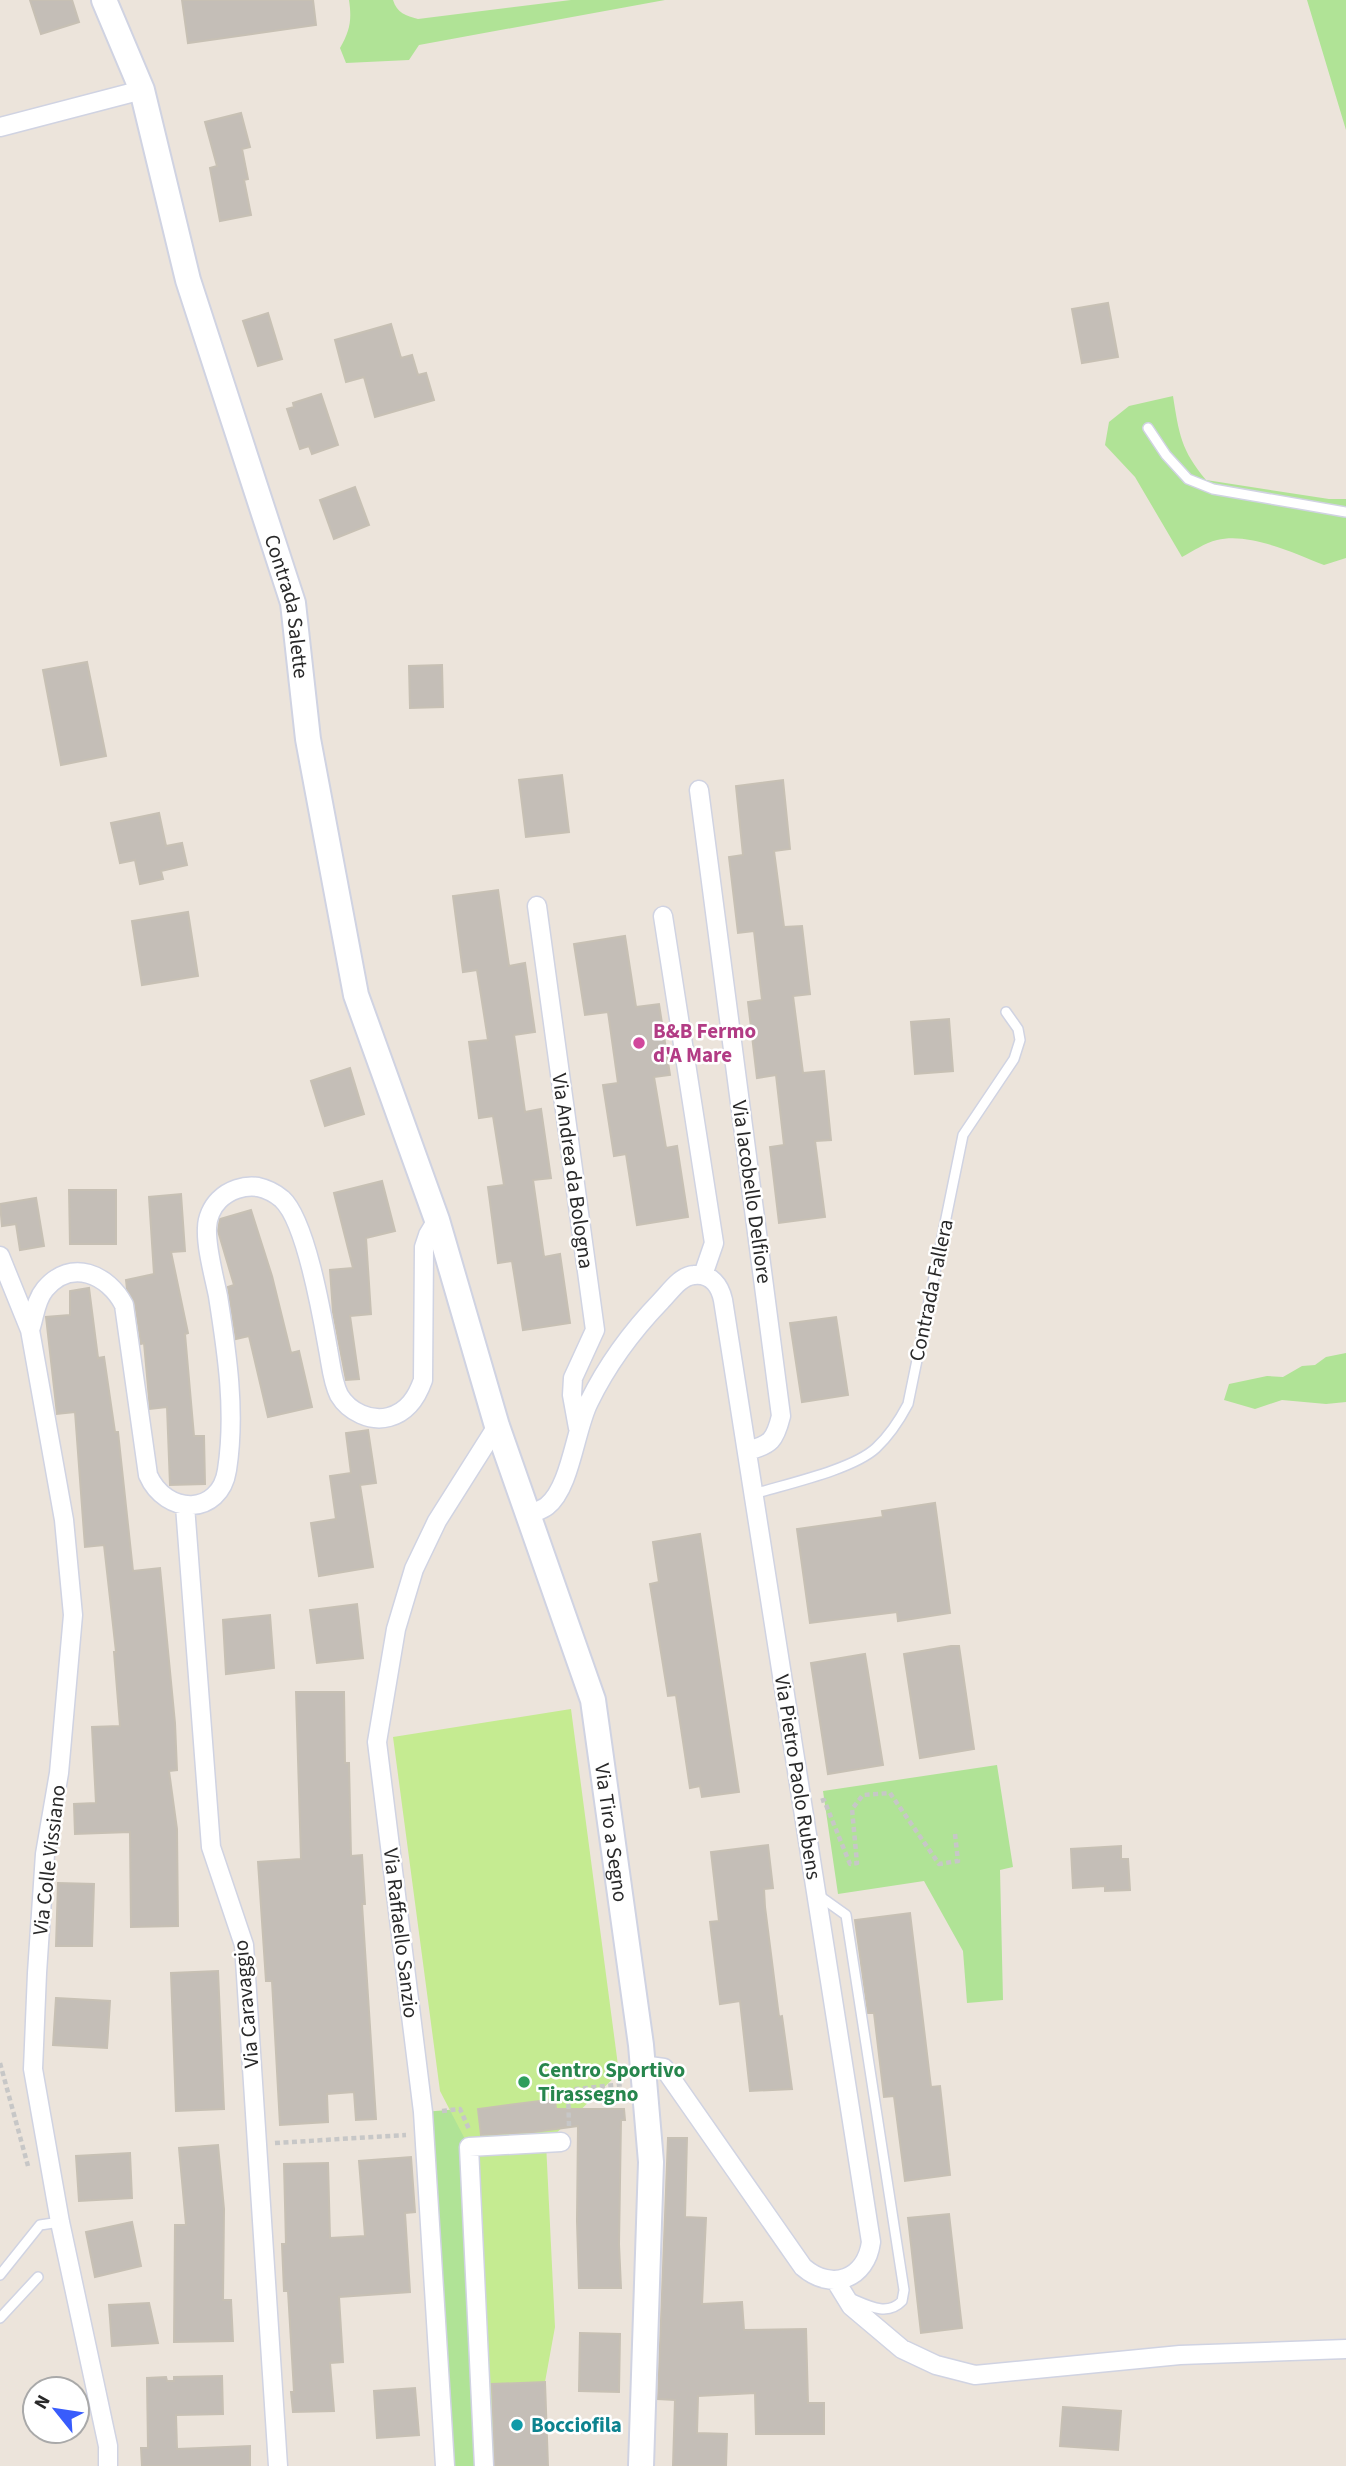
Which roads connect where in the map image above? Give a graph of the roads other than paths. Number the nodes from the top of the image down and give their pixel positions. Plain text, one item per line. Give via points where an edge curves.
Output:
1 (104, 0) edge
2 (142, 90) junction
3 (0, 127) edge
4 (1148, 428) dead end
5 (1346, 512) edge
6 (699, 790) dead end
7 (537, 906) dead end
8 (663, 916) dead end
9 (1006, 1012) dead end
10 (438, 1220) junction
11 (0, 1256) edge
12 (703, 1275) junction
13 (30, 1330) junction
14 (497, 1426) junction
15 (578, 1431) junction
16 (747, 1451) junction
17 (754, 1494) junction
18 (186, 1506) junction
19 (528, 1515) junction
20 (816, 1894) junction
21 (639, 2074) junction
22 (561, 2142) road end
23 (60, 2222) junction
24 (0, 2275) edge
25 (38, 2277) dead end
26 (839, 2287) junction
27 (0, 2318) edge
28 (1346, 2348) edge
29 (108, 2466) edge
30 (278, 2466) edge
31 (445, 2466) edge
32 (484, 2466) edge
33 (640, 2466) edge

1 - 2 main road, Contrada Salette
2 - 3 street
2 - 10 main road, Contrada Salette via 188,280 293,603 308,739 356,995
4 - 5 lane via 1188,479 1213,489
6 - 16 street, Via Iacobello Delfiore via 781,1416 770,1442
7 - 15 street, Via Andrea da Bologna via 595,1330 573,1378
8 - 12 street via 714,1242
9 - 17 lane, Contrada Fallera via 1020,1040 1014,1059 963,1135 908,1404 874,1450 842,1466
10 - 14 main road, Via Tiro a Segno
10 - 18 street via 424,1247 421,1387 399,1413 370,1418 345,1403 335,1384 311,1265 287,1205 273,1192 252,1186 219,1200 207,1229 232,1411 228,1468 215,1494
11 - 13 street, Via Colle Vissiano
12 - 15 street via 680,1281 652,1310 604,1374
12 - 16 street, Via Pietro Paolo Rubens via 716,1283 722,1295
13 - 18 street via 44,1290 64,1276 94,1275 117,1292 124,1305 148,1475 161,1496
13 - 23 street, Via Colle Vissiano via 64,1520 73,1615 60,1773 45,1854 33,2069
14 - 19 main road, Via Tiro a Segno
14 - 31 street, Via Raffaello Sanzio via 437,1521 414,1569 396,1629 377,1742 424,2112
15 - 19 street via 557,1496
16 - 17 street, Via Pietro Paolo Rubens
17 - 20 street, Via Pietro Paolo Rubens
18 - 30 street, Via Caravaggio via 211,1847 244,1945
19 - 21 main road, Via Tiro a Segno via 593,1700
20 - 26 street, Via Pietro Paolo Rubens via 871,2242 860,2268
20 - 26 lane via 846,1915 904,2290 902,2301 889,2310 877,2309
21 - 26 street via 664,2068 803,2267
21 - 33 main road, Via Tiro a Segno via 651,2162
22 - 32 street via 470,2147
23 - 24 lane via 40,2225
23 - 29 street, Via Colle Vissiano via 101,2408
25 - 27 lane
26 - 28 street via 851,2306 902,2348 936,2365 975,2375 1180,2355

